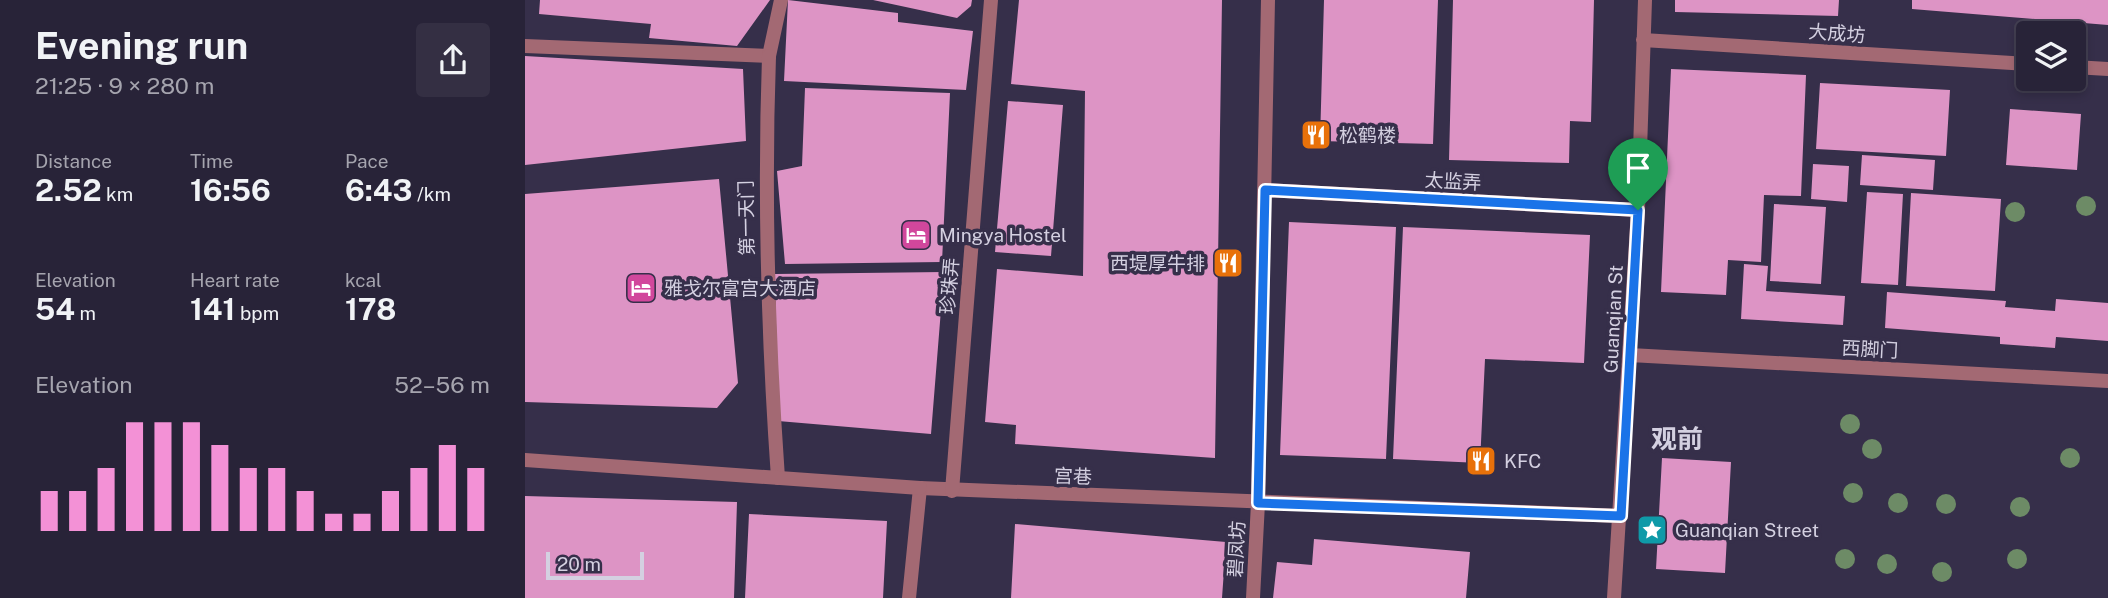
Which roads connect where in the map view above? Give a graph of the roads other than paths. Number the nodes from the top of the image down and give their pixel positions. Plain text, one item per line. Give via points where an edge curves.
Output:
1 (781, 0) edge
2 (992, 0) edge
3 (1268, 0) edge
4 (1644, 0) edge
5 (1643, 40) junction
6 (525, 46) edge
7 (769, 56) junction
8 (2016, 63) edge
9 (2086, 68) edge
10 (2108, 69) edge
11 (1265, 190) junction
12 (1638, 210) junction
13 (1630, 355) junction
14 (2108, 381) edge
15 (525, 460) edge
16 (778, 478) junction
17 (920, 488) junction
18 (952, 491) junction
19 (1258, 503) junction
20 (1621, 516) junction
21 (909, 598) edge
22 (1253, 598) edge
23 (1613, 598) edge

1 - 7 street, 第一天门
2 - 18 street, 珍珠弄
3 - 11 street
4 - 5 street, Guanqian St
5 - 8 street, 大成坊
5 - 12 street, Guanqian St
6 - 7 street
7 - 16 street, 第一天门 via 767,289
9 - 10 street
11 - 12 street, 太监弄
11 - 19 street
12 - 13 street, Guanqian St
13 - 14 street, 西脚门
13 - 20 street, Guanqian St
15 - 16 street, 宫巷
16 - 17 street, 宫巷
17 - 18 street, 宫巷
17 - 21 street
18 - 19 street, 宫巷
19 - 20 street, 宫巷
19 - 22 street, 碧凤坊
20 - 23 street, Guanqian St

